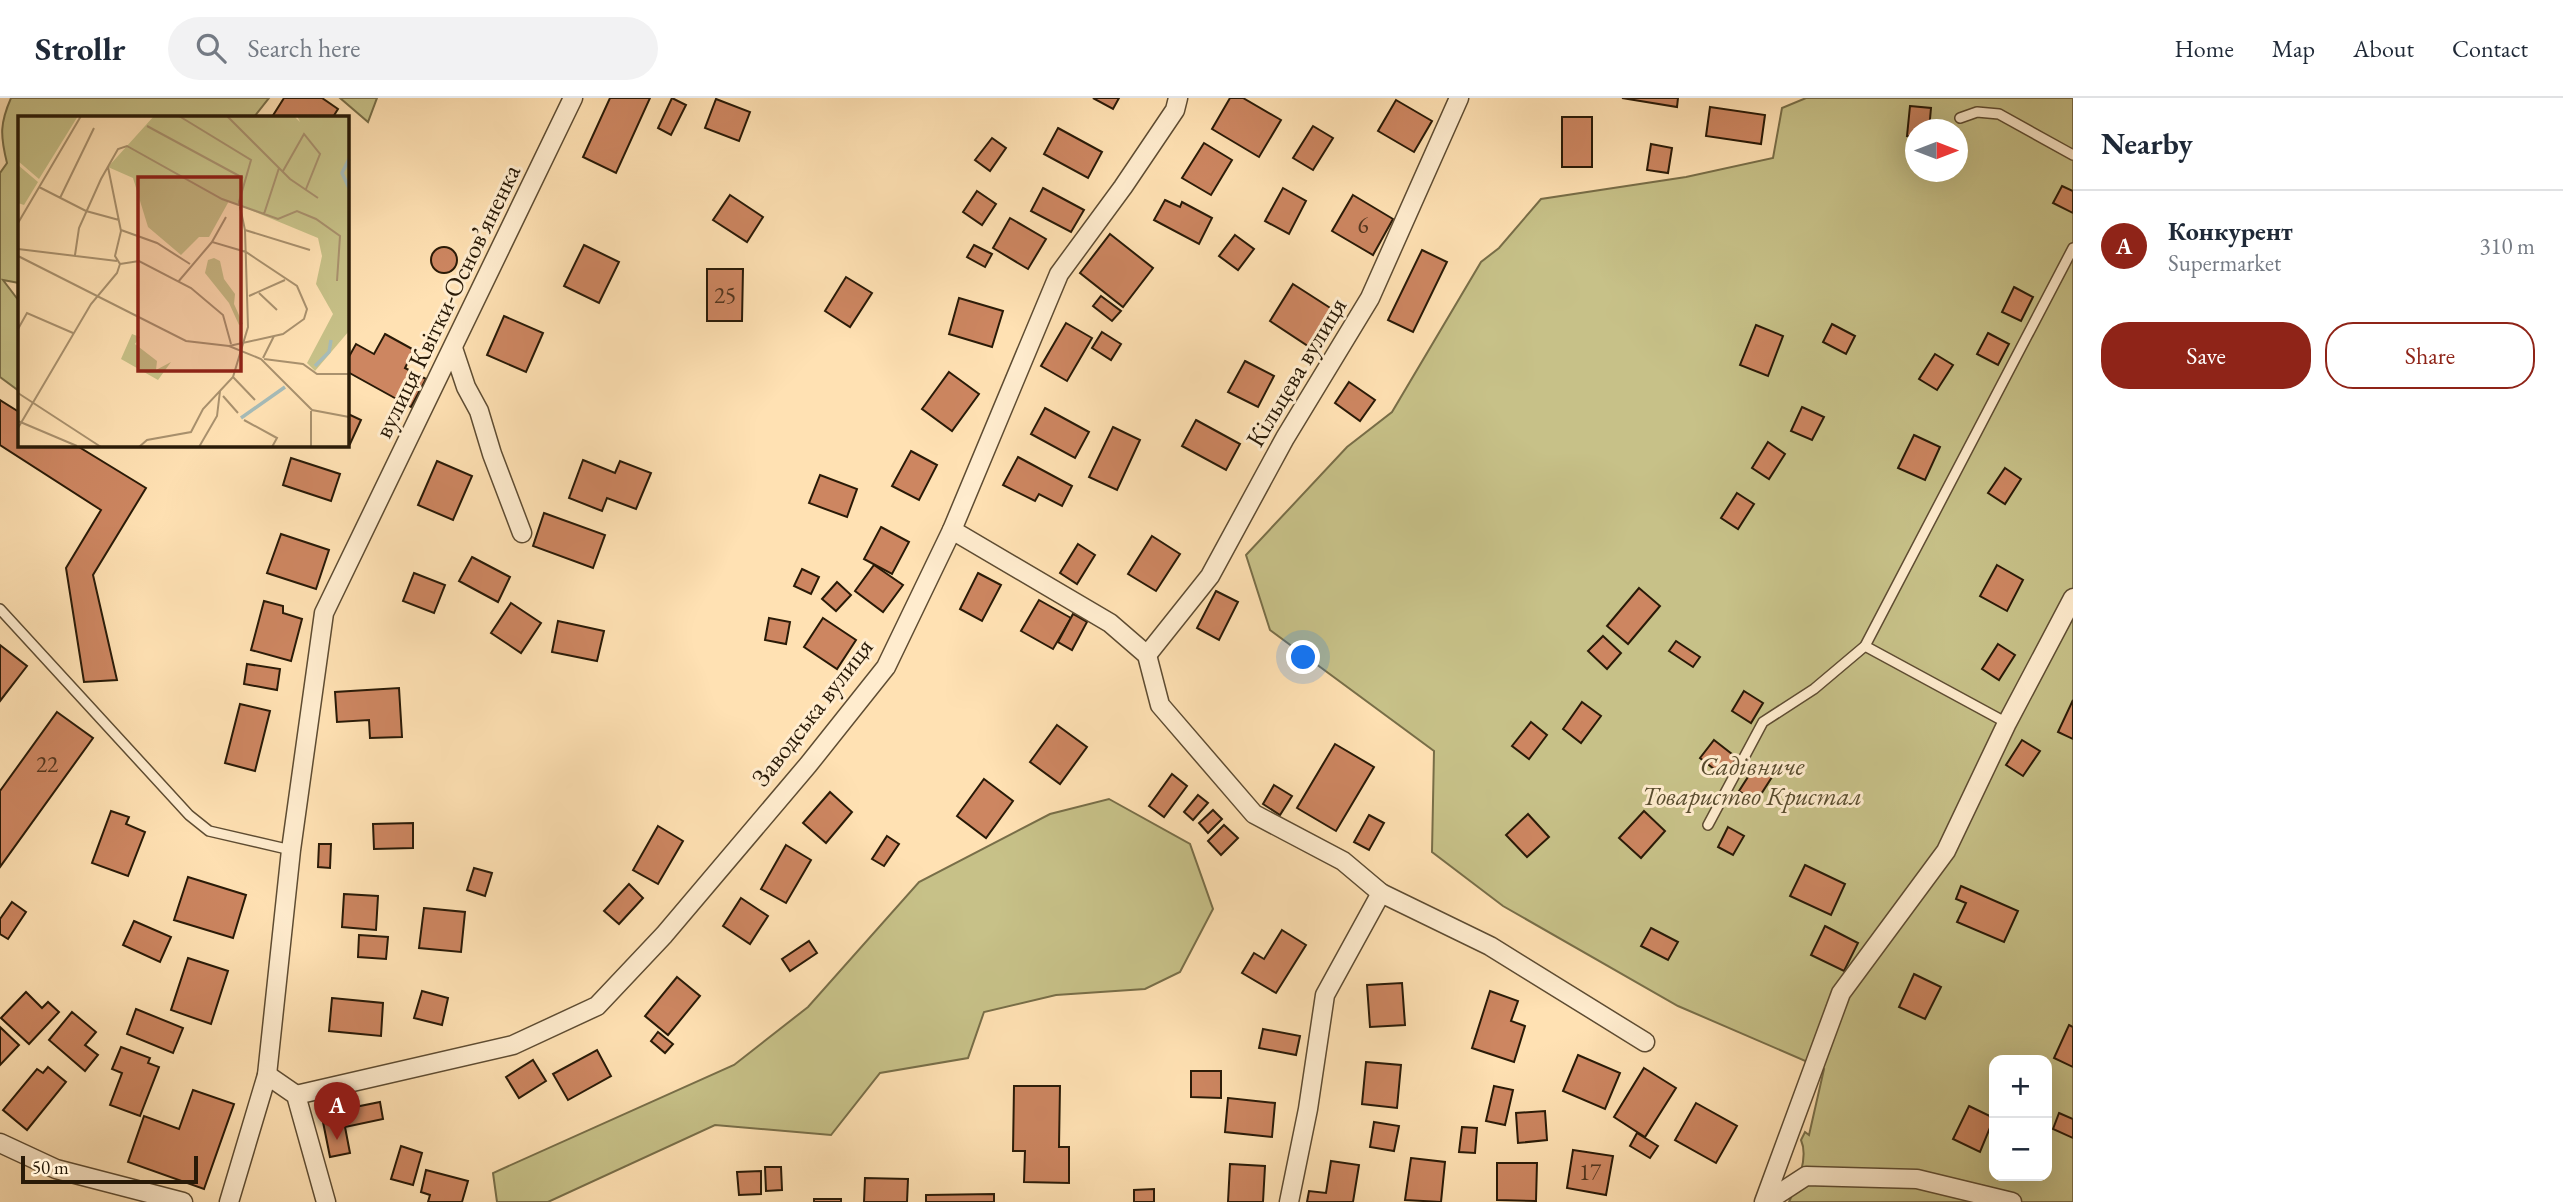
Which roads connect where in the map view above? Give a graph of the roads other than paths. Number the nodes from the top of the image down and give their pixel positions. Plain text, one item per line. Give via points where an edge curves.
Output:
1 (573, 98) edge
2 (1178, 98) edge
3 (1459, 98) edge
4 (1961, 118) dead end
5 (2073, 155) edge
6 (2073, 248) edge
7 (453, 348) junction
8 (952, 530) junction
9 (522, 533) dead end
10 (2073, 598) edge
11 (0, 610) edge
12 (1865, 646) junction
13 (1147, 655) junction
14 (2007, 723) junction
15 (1707, 825) dead end
16 (291, 850) junction
17 (1381, 893) junction
18 (1645, 1042) dead end
19 (267, 1074) junction
20 (296, 1095) junction
21 (0, 1143) edge
22 (183, 1202) edge
23 (229, 1202) edge
24 (326, 1202) edge
25 (1289, 1202) edge
26 (1765, 1202) edge
27 (2012, 1202) edge

1 - 7 street, вулиця Квітки-Основʼяненка
2 - 8 street, Заводська вулиця via 1175,110 1059,274
3 - 13 street, Кільцева вулиця via 1370,298 1285,438 1210,576
4 - 5 lane via 1978,111 1999,114
6 - 12 lane
7 - 9 street
7 - 16 street, вулиця Квітки-Основʼяненка via 324,613
8 - 13 street via 1110,623
8 - 20 street, Заводська вулиця via 886,667 664,935 597,1006 513,1045
10 - 14 street
11 - 16 lane via 189,815 209,831
12 - 14 lane
12 - 15 lane via 1814,689 1763,722
13 - 17 street via 1160,705 1254,814 1343,861
14 - 26 street via 1945,851 1841,993
16 - 19 street, вулиця Квітки-Основʼяненка
17 - 18 street via 1490,946
17 - 25 street via 1325,995
19 - 20 street
19 - 23 street, вулиця Квітки-Основʼяненка
20 - 24 street
21 - 22 street via 56,1169
26 - 27 street via 1806,1176 1917,1179

